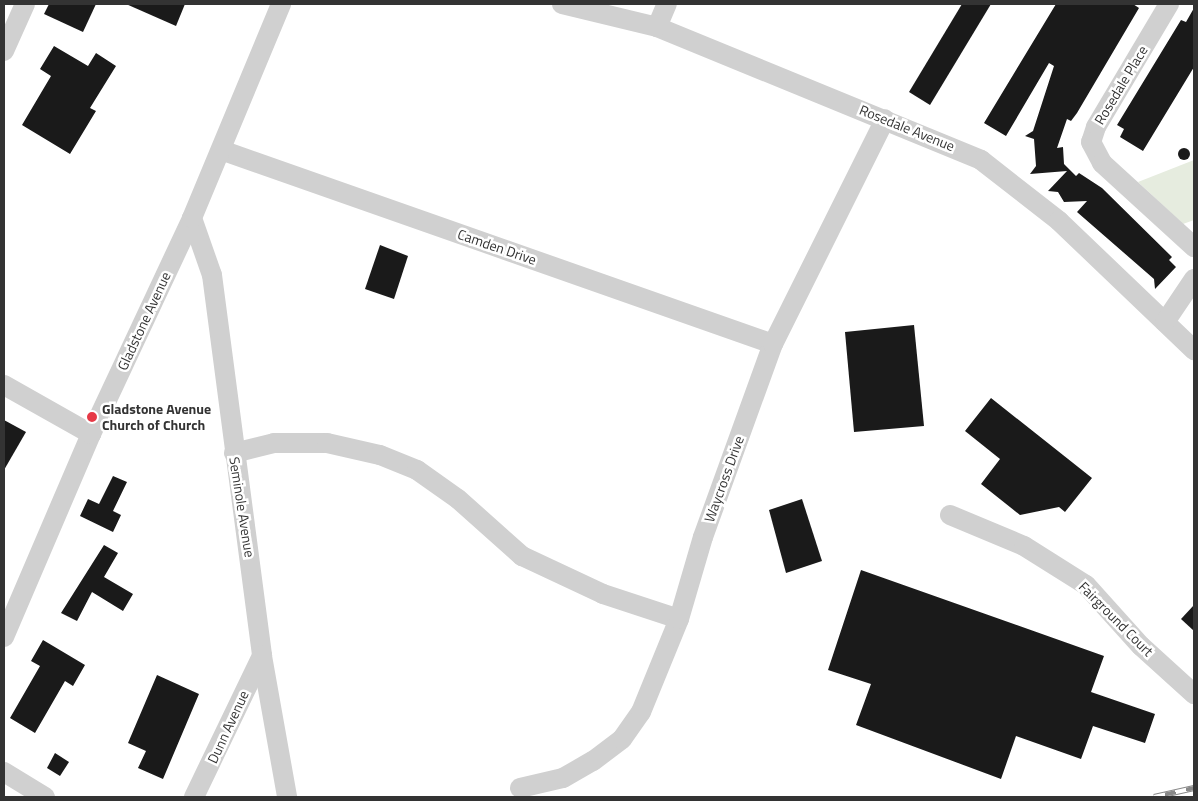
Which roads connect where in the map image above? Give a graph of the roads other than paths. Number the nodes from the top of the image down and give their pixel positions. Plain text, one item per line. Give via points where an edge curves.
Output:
1 (24, 4) edge
2 (281, 4) edge
3 (562, 4) edge
4 (667, 4) edge
5 (1169, 4) edge
6 (657, 27) junction
7 (4, 51) edge
8 (885, 119) junction
9 (221, 150) junction
10 (192, 218) junction
11 (1194, 247) edge
12 (1194, 278) edge
13 (1165, 322) junction
14 (773, 344) junction
15 (1194, 350) edge
16 (4, 385) edge
17 (90, 434) junction
18 (234, 453) junction
19 (950, 515) dead end
20 (679, 619) junction
21 (4, 637) edge
22 (262, 656) junction
23 (1194, 694) edge
24 (4, 772) edge
25 (520, 788) dead end
26 (45, 797) edge
27 (194, 797) edge
28 (287, 797) edge

1 - 7 street
2 - 9 street, Gladstone Avenue
3 - 6 street, Rosedale Avenue
4 - 6 street
5 - 11 street, Rosedale Place via 1096,127 1092,142 1102,163
6 - 8 street, Rosedale Avenue
8 - 13 street, Rosedale Avenue via 996,168
8 - 14 street, Waycross Drive
9 - 10 street, Gladstone Avenue
9 - 14 street, Camden Drive
10 - 17 street, Gladstone Avenue
10 - 18 street, Seminole Avenue via 212,276
12 - 13 street
13 - 15 street, Rosedale Avenue
14 - 20 street, Waycross Drive via 703,537
16 - 17 street
17 - 21 street, Gladstone Avenue
18 - 20 street via 274,443 327,443 380,455 417,470 458,499 522,556 603,594
18 - 22 street, Seminole Avenue
19 - 23 street, Fairground Court via 1024,546 1086,585 1142,646
20 - 25 street, Waycross Drive via 641,712 622,739 563,778
22 - 27 street, Dunn Avenue
22 - 28 street, Seminole Avenue
24 - 26 street

